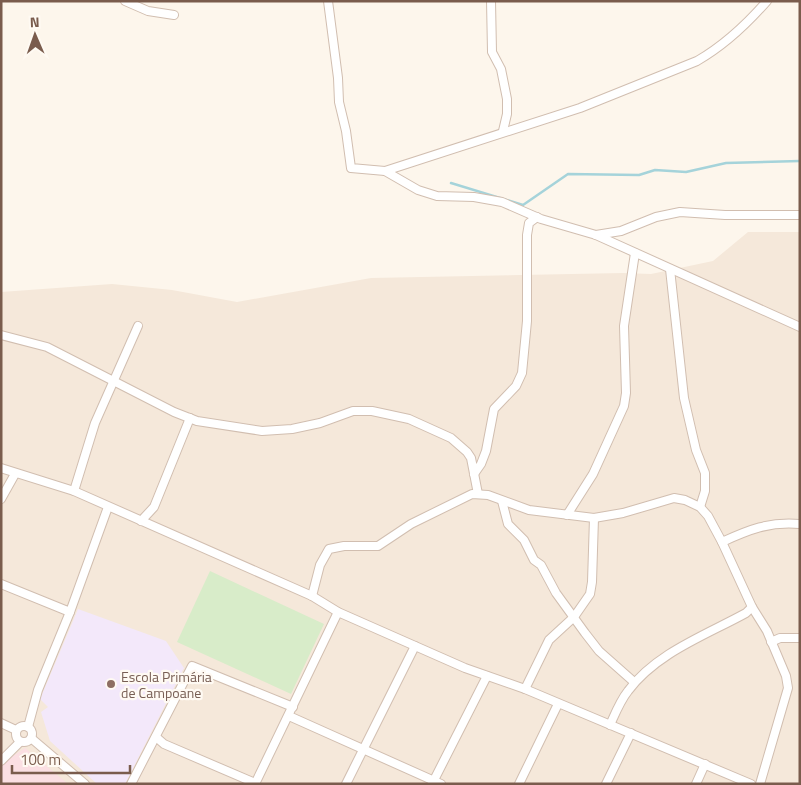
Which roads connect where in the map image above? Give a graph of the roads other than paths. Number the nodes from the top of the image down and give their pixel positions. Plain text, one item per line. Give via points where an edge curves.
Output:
1 (125, 1) edge
2 (328, 1) edge
3 (491, 1) edge
4 (767, 1) edge
5 (174, 15) dead end
6 (503, 131) junction
7 (385, 171) junction
8 (800, 215) edge
9 (536, 217) junction
10 (596, 235) junction
11 (636, 253) junction
12 (670, 269) junction
13 (138, 326) dead end
14 (800, 327) edge
15 (1, 335) edge
16 (112, 380) junction
17 (190, 418) junction
18 (1, 468) edge
19 (15, 474) junction
20 (474, 474) junction
21 (74, 491) junction
22 (478, 494) junction
23 (1, 499) edge
24 (502, 500) junction
25 (108, 507) junction
26 (700, 507) junction
27 (568, 516) junction
28 (594, 518) junction
29 (141, 521) junction
30 (800, 524) edge
31 (722, 542) junction
32 (1, 584) edge
33 (312, 596) junction
34 (752, 607) junction
35 (70, 612) junction
36 (338, 612) junction
37 (574, 617) junction
38 (800, 638) edge
39 (771, 642) junction
40 (414, 646) junction
41 (487, 676) junction
42 (634, 682) junction
43 (525, 689) junction
44 (558, 704) junction
45 (293, 707) junction
46 (289, 716) junction
47 (1, 722) edge
48 (610, 725) junction
49 (28, 727) junction
50 (16, 730) junction
51 (630, 733) junction
52 (156, 737) junction
53 (31, 738) junction
54 (20, 742) junction
55 (363, 750) junction
56 (1, 761) edge
57 (705, 764) junction
58 (255, 783) edge
59 (436, 783) edge
60 (749, 783) edge
61 (85, 784) edge
62 (131, 784) edge
63 (346, 784) edge
64 (519, 784) edge
65 (606, 784) edge
66 (696, 784) edge
67 (760, 784) edge

1 - 5 street via 148,11
2 - 7 street via 339,102 351,168
3 - 6 street via 492,52 501,69 507,99 508,114
4 - 6 street via 734,35 697,61 580,108
6 - 7 street
7 - 9 street via 418,190 437,196 486,198
8 - 10 street via 680,212
9 - 10 street
9 - 20 street via 529,223 527,235 527,321 520,380 494,409 486,452
10 - 11 street
11 - 12 street
11 - 27 street via 624,326 624,406 593,474
12 - 14 street
12 - 26 street via 684,398 705,473 705,491
13 - 16 street
15 - 16 street via 47,347
16 - 17 street
16 - 21 street
17 - 20 street via 262,431 320,424 352,411 372,411 409,419 451,438 467,452
17 - 29 street via 154,507
18 - 19 street
19 - 21 street
19 - 23 street
20 - 22 street
21 - 25 street
22 - 24 street
22 - 33 street via 449,504 378,546 329,549 320,565
24 - 27 street via 529,510
24 - 37 street via 508,524 524,540 534,560 541,565
25 - 29 street
25 - 35 street
26 - 28 street via 674,498
26 - 31 street
27 - 28 street
28 - 37 street via 590,594
29 - 33 street
30 - 31 street via 754,528
31 - 34 street
32 - 35 street
33 - 36 street
34 - 39 street
34 - 42 street via 663,658
35 - 49 street via 38,690
36 - 40 street
36 - 45 street
37 - 42 street via 599,651
37 - 43 street via 549,640
38 - 39 street via 780,638
39 - 67 street via 788,688
40 - 41 street
40 - 55 street
41 - 43 street
41 - 59 street
42 - 48 street
43 - 44 street
44 - 48 street
44 - 64 street
45 - 46 street
45 - 52 street via 192,666
46 - 55 street
46 - 58 street
47 - 50 street
48 - 51 street
49 - 50 street via 21,726
49 - 53 street via 32,732
50 - 54 street
51 - 57 street
51 - 65 street
52 - 58 street via 164,744
52 - 62 street
53 - 54 street
53 - 61 street
54 - 56 street
55 - 59 street
55 - 63 street
57 - 60 street
57 - 66 street

